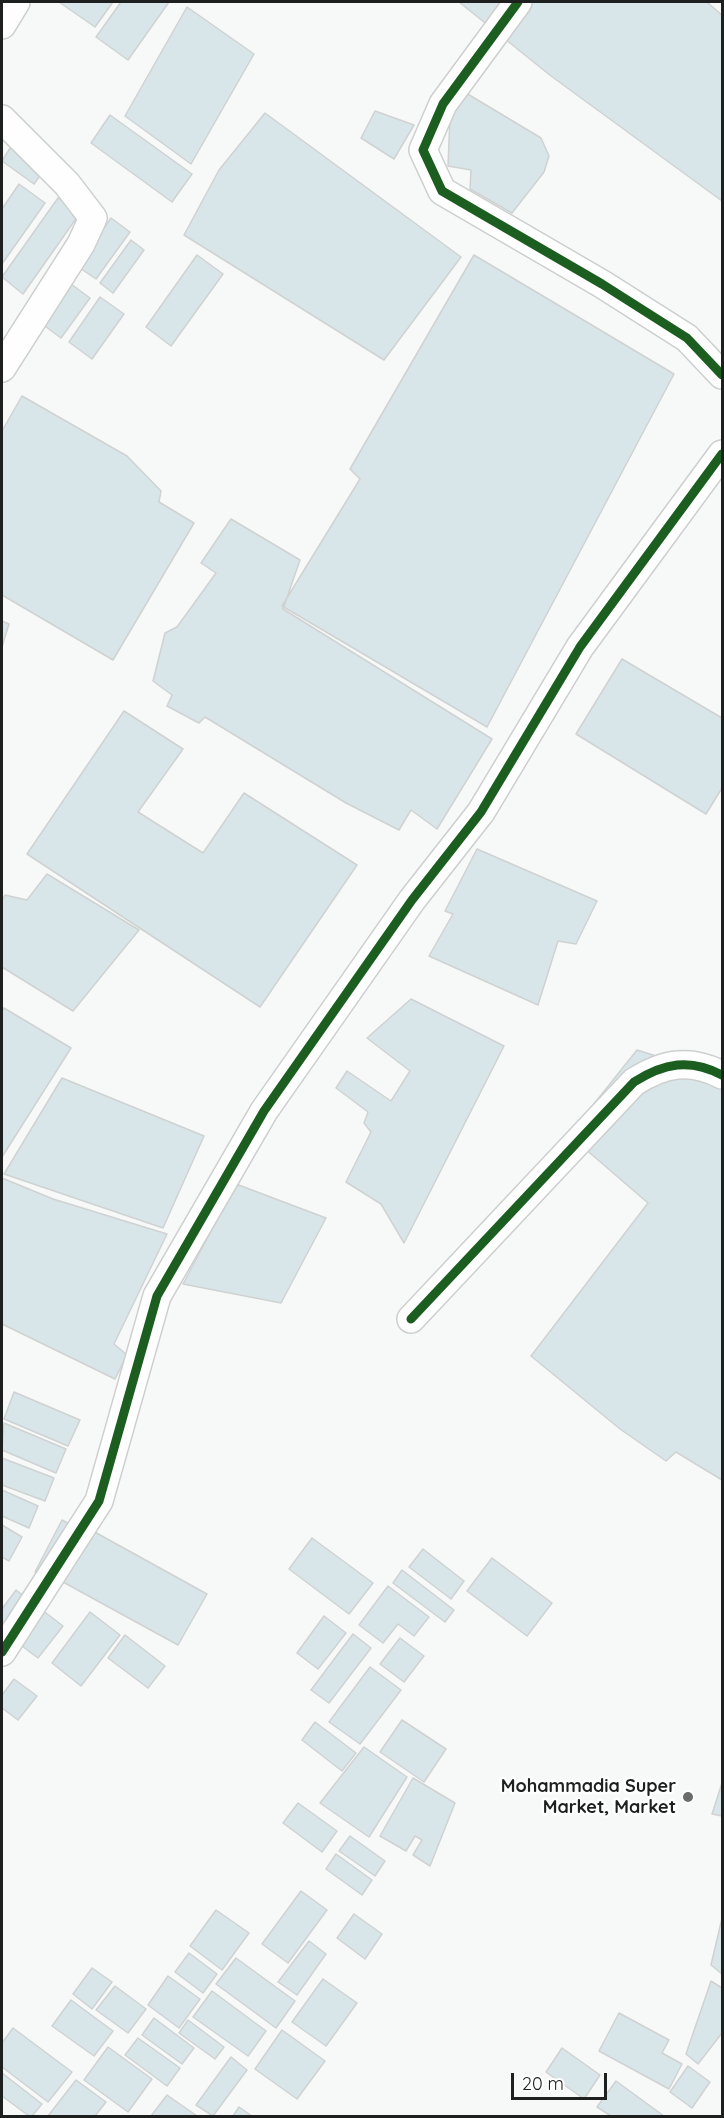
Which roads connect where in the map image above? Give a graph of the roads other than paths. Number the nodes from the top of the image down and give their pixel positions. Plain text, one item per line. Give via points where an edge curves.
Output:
1 (16, 2) edge
2 (518, 2) edge
3 (2, 25) edge
4 (2, 119) edge
5 (2, 368) edge
6 (723, 375) edge
7 (723, 454) edge
8 (723, 1075) edge
9 (411, 1319) dead end
10 (2, 1650) edge

1 - 3 street
2 - 6 street via 443,104 423,150 442,191 687,338
4 - 5 street via 67,184 93,218 81,244
7 - 10 street via 580,647 481,812 412,900 264,1110 158,1296 99,1502
8 - 9 street via 684,1064 657,1068 634,1082

